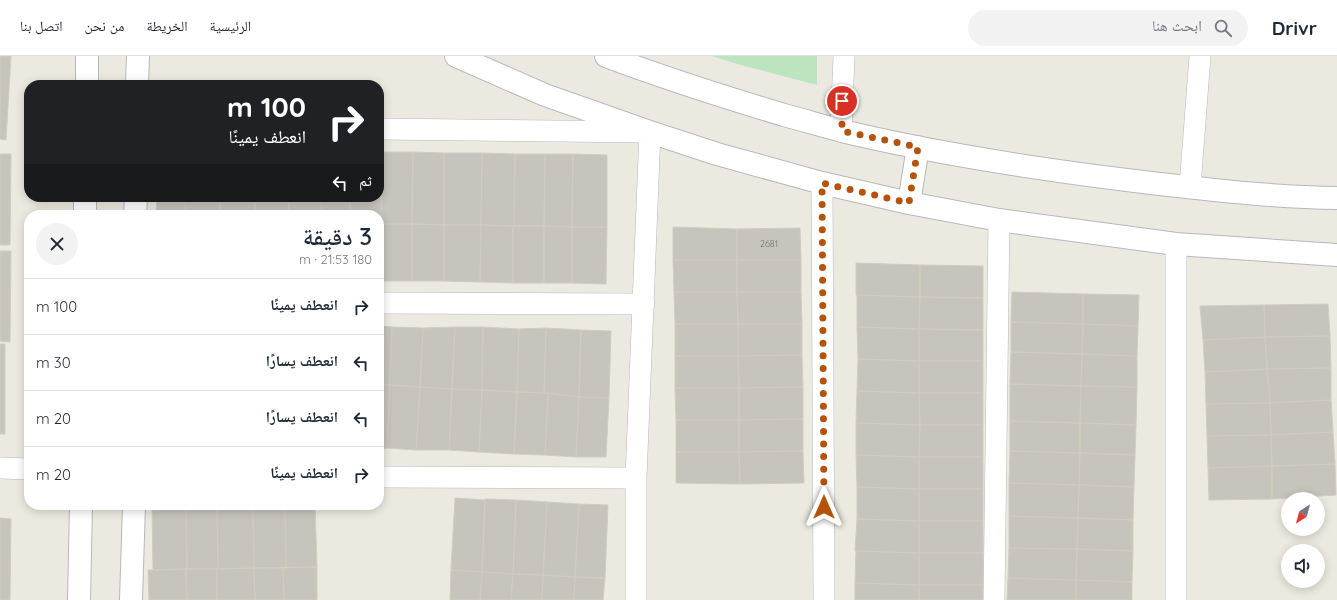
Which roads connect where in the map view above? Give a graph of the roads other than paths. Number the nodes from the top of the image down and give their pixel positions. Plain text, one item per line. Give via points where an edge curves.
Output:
1 (87, 56) edge
2 (138, 56) edge
3 (456, 56) edge
4 (606, 56) edge
5 (844, 56) edge
6 (1200, 56) edge
7 (87, 80) edge
8 (137, 80) edge
9 (384, 129) edge
10 (842, 131) junction
11 (650, 132) junction
12 (918, 147) junction
13 (822, 183) junction
14 (1190, 187) junction
15 (1337, 198) edge
16 (909, 203) junction
17 (999, 220) junction
18 (1176, 244) junction
19 (1337, 255) edge
20 (384, 303) edge
21 (644, 304) junction
22 (0, 468) edge
23 (24, 469) edge
24 (384, 477) edge
25 (636, 478) junction
26 (81, 510) edge
27 (134, 510) edge
28 (79, 600) edge
29 (131, 600) edge
30 (636, 600) edge
31 (824, 600) edge
32 (994, 600) edge
33 (1176, 600) edge

1 - 7 street
2 - 8 street
3 - 11 street via 544,95
4 - 10 street via 749,105
5 - 10 street
6 - 14 street
9 - 11 street
10 - 12 street
11 - 13 street via 717,154
11 - 21 street
12 - 14 street via 1048,170
12 - 16 street
13 - 16 street
13 - 31 street
14 - 15 street
16 - 17 street
17 - 18 street
17 - 32 street
18 - 19 street
18 - 33 street
20 - 21 street
21 - 25 street
22 - 23 street
24 - 25 street
25 - 30 street
26 - 28 street
27 - 29 street

